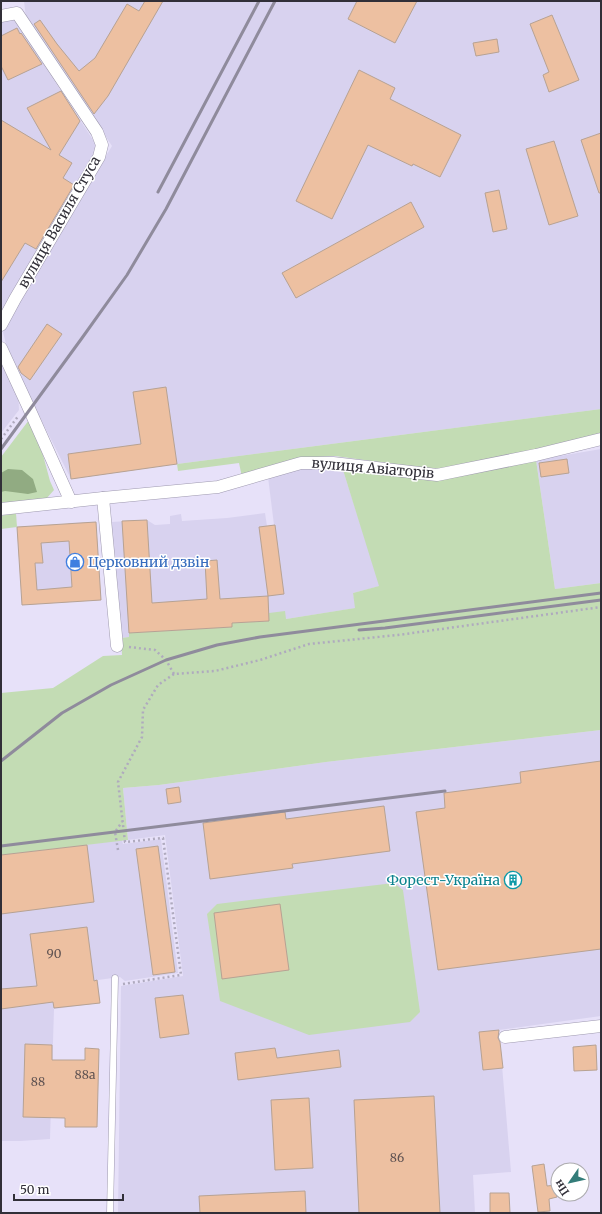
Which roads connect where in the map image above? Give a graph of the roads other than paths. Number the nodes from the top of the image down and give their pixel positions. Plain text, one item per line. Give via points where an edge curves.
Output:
1 (1, 16) edge
2 (1, 325) edge
3 (1, 348) edge
4 (601, 439) edge
5 (103, 498) junction
6 (71, 502) junction
7 (1, 509) edge
8 (117, 646) road end
9 (115, 978) dead end
10 (601, 1026) edge
11 (505, 1038) dead end
12 (110, 1213) edge

1 - 2 street, вулиця Василя Стуса via 16,13 97,132 102,145 99,157
3 - 6 street
4 - 5 street, вулиця Авіаторів via 437,475 333,463 301,463 218,487
5 - 6 street, вулиця Авіаторів
5 - 8 street
6 - 7 street, вулиця Авіаторів
9 - 12 lane
10 - 11 street

